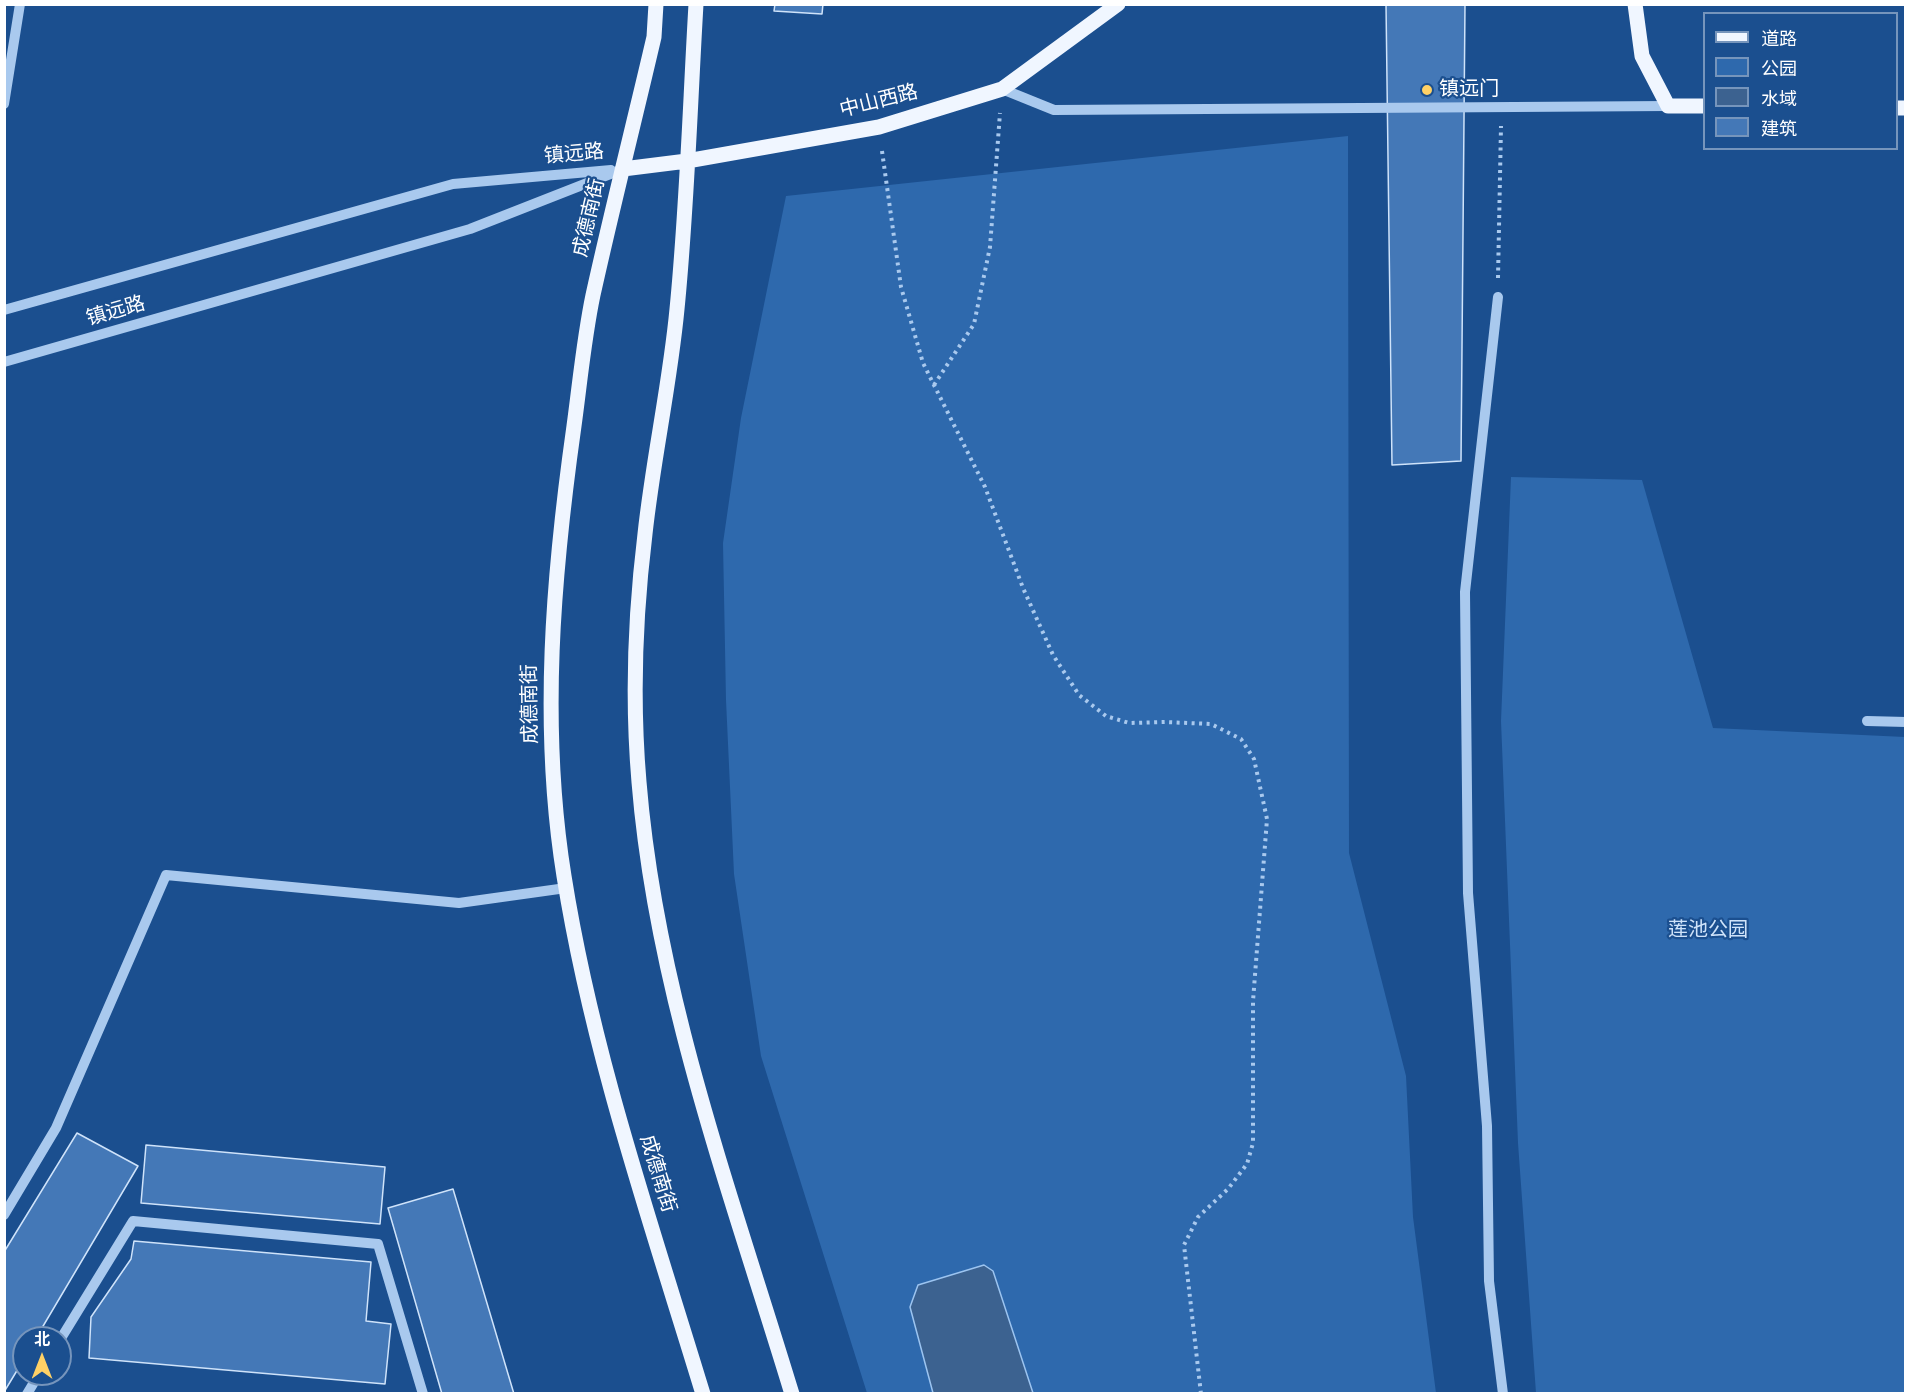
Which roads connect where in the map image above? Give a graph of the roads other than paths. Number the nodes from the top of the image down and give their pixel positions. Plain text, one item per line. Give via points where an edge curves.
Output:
1 (20, 4) edge
2 (656, 4) edge
3 (696, 4) edge
4 (1118, 4) edge
5 (1635, 4) edge
6 (1002, 89) junction
7 (4, 104) edge
8 (1668, 106) junction
9 (1703, 106) edge
10 (687, 161) junction
11 (623, 169) junction
12 (1498, 297) road end
13 (4, 310) edge
14 (4, 362) edge
15 (1867, 721) dead end
16 (1905, 722) edge
17 (566, 888) junction
18 (4, 1215) edge
19 (69, 1326) edge
20 (423, 1394) edge
21 (703, 1394) edge
22 (792, 1394) edge
23 (1503, 1394) edge

1 - 7 street
2 - 11 main road, 成德南街 via 654,37
3 - 10 main road
4 - 6 main road, 中山西路
5 - 8 main road via 1642,57
6 - 8 street via 1054,110
6 - 10 main road, 中山西路 via 879,127
8 - 9 main road
10 - 11 main road, 中山西路
10 - 22 main road via 677,311 645,535 637,623 639,780 650,874 668,970 692,1066
11 - 13 street, 镇远路 via 453,184
11 - 14 street, 镇远路 via 470,229
11 - 17 main road, 成德南街 via 592,299 560,525 553,607 554,786
12 - 23 street via 1465,592 1468,894 1487,1126 1489,1281
15 - 16 street
17 - 18 street via 459,903 166,875 56,1128
17 - 21 main road, 成德南街 via 609,1089
19 - 20 street via 133,1221 378,1244

